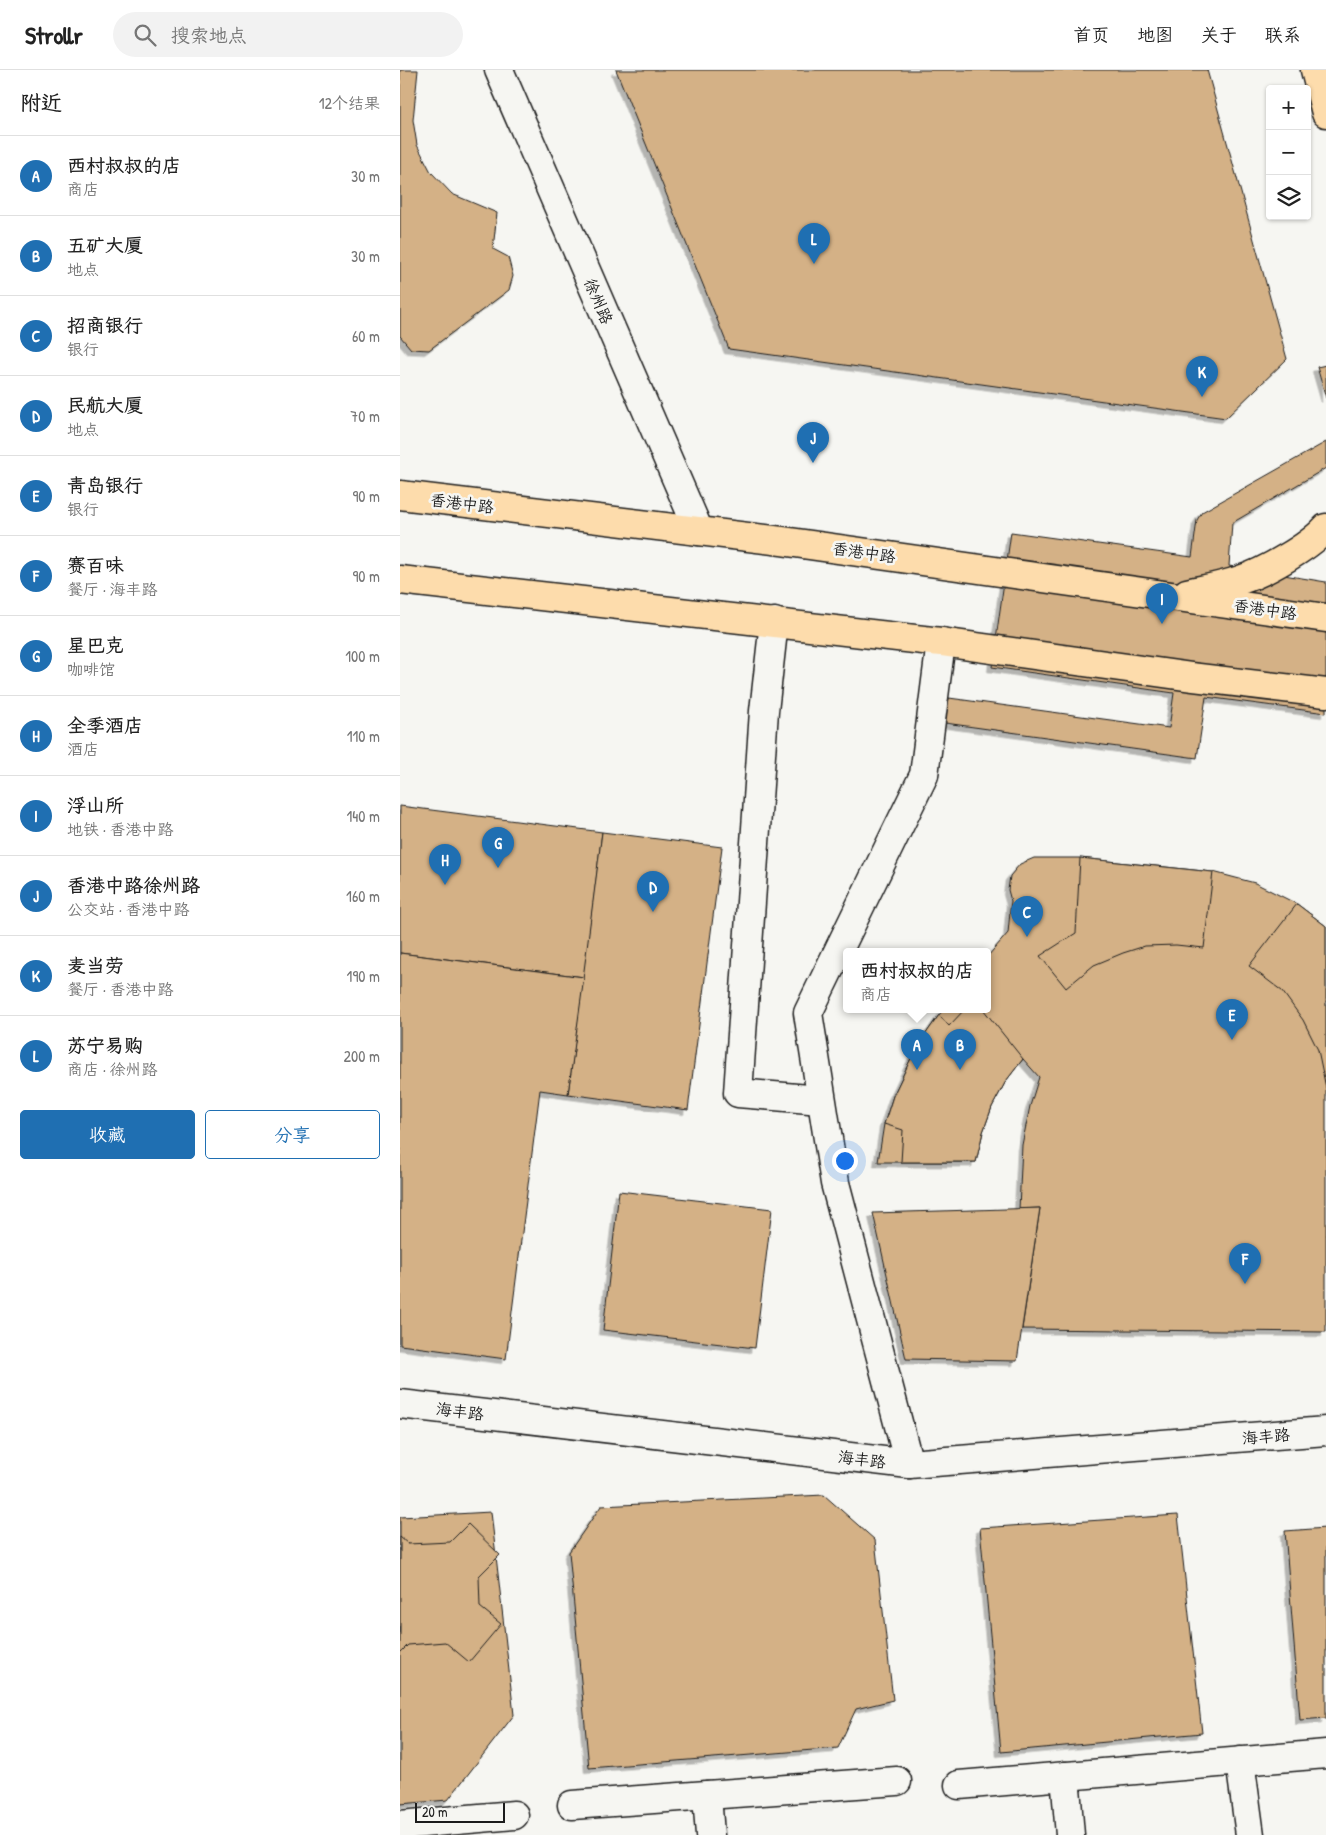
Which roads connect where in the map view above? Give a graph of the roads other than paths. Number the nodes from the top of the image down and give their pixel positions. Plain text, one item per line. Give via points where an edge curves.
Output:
1 (499, 70) edge
2 (1315, 70) edge
3 (1326, 113) edge
4 (400, 495) edge
5 (1326, 528) edge
6 (699, 531) junction
7 (400, 580) edge
8 (1172, 596) junction
9 (1326, 618) edge
10 (774, 622) junction
11 (941, 642) junction
12 (1326, 693) edge
13 (821, 1100) junction
14 (400, 1404) edge
15 (1326, 1431) edge
16 (909, 1464) junction
17 (1326, 1754) edge
18 (1240, 1761) junction
19 (1065, 1776) junction
20 (897, 1781) dead end
21 (959, 1785) dead end
22 (707, 1795) junction
23 (572, 1805) dead end
24 (514, 1815) dead end
25 (400, 1825) edge
26 (710, 1835) edge
27 (1070, 1835) edge
28 (1250, 1835) edge

1 - 6 street, 徐州路
2 - 3 main road
4 - 6 main road, 香港中路
5 - 8 main road via 1289,557 1242,580
6 - 8 main road, 香港中路
7 - 10 main road
8 - 9 main road, 香港中路
10 - 11 main road
10 - 13 street via 764,712 738,1093
11 - 12 main road
11 - 13 street via 924,775 808,1013
13 - 16 street via 835,1183
14 - 16 street, 海丰路
15 - 16 street, 海丰路
17 - 18 street
18 - 19 street
18 - 28 street
19 - 21 street
19 - 27 street
20 - 22 street
22 - 23 street
22 - 26 street
24 - 25 street

